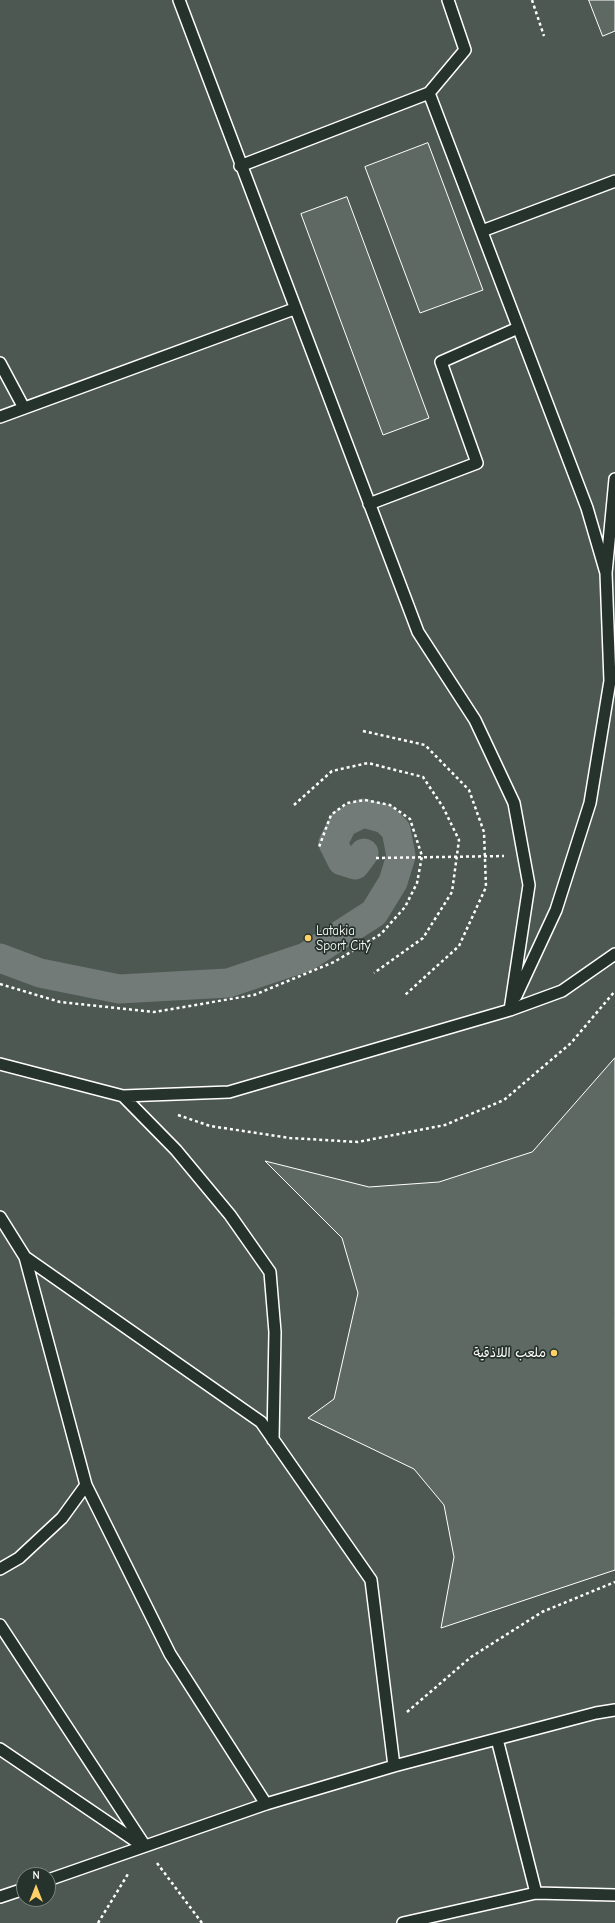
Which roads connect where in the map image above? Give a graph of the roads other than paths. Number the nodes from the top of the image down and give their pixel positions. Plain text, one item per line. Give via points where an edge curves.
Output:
1 (179, 0) edge
2 (448, 0) edge
3 (429, 93) junction
4 (240, 166) junction
5 (615, 181) edge
6 (482, 231) junction
7 (294, 308) junction
8 (518, 328) junction
9 (0, 363) edge
10 (24, 408) junction
11 (0, 417) edge
12 (615, 479) edge
13 (369, 504) junction
14 (606, 573) junction
15 (615, 954) edge
16 (510, 1010) junction
17 (0, 1064) edge
18 (123, 1096) junction
19 (0, 1217) edge
20 (25, 1257) junction
21 (273, 1440) junction
22 (86, 1485) junction
23 (0, 1569) edge
24 (0, 1625) edge
25 (615, 1710) edge
26 (497, 1739) junction
27 (0, 1749) edge
28 (394, 1766) junction
29 (266, 1804) junction
30 (145, 1846) junction
31 (56, 1877) edge
32 (16, 1891) edge
33 (536, 1893) junction
34 (615, 1894) edge
35 (0, 1897) edge
36 (403, 1923) edge

1 - 4 lane
2 - 3 lane via 465,50
3 - 4 lane
3 - 6 lane
4 - 7 lane
5 - 6 lane
6 - 8 lane
7 - 10 lane
7 - 13 lane
8 - 13 lane via 440,362 477,464
8 - 14 lane via 587,508
9 - 10 lane
10 - 11 lane
12 - 14 lane
13 - 16 lane via 418,632 475,720 514,803 529,885
14 - 16 lane via 610,681 590,803 556,910
15 - 16 lane via 562,991
16 - 18 lane via 229,1092
17 - 18 lane
18 - 21 lane via 181,1156 230,1215 270,1272 275,1332
19 - 20 lane
20 - 21 lane via 261,1422
20 - 22 lane
21 - 28 lane via 371,1580
22 - 23 lane via 62,1518 19,1558
22 - 29 lane via 170,1654
24 - 30 lane
25 - 26 lane
26 - 28 lane
26 - 33 lane
27 - 30 lane
28 - 29 lane
29 - 30 lane
30 - 31 lane
32 - 35 lane
33 - 34 lane
33 - 36 lane

